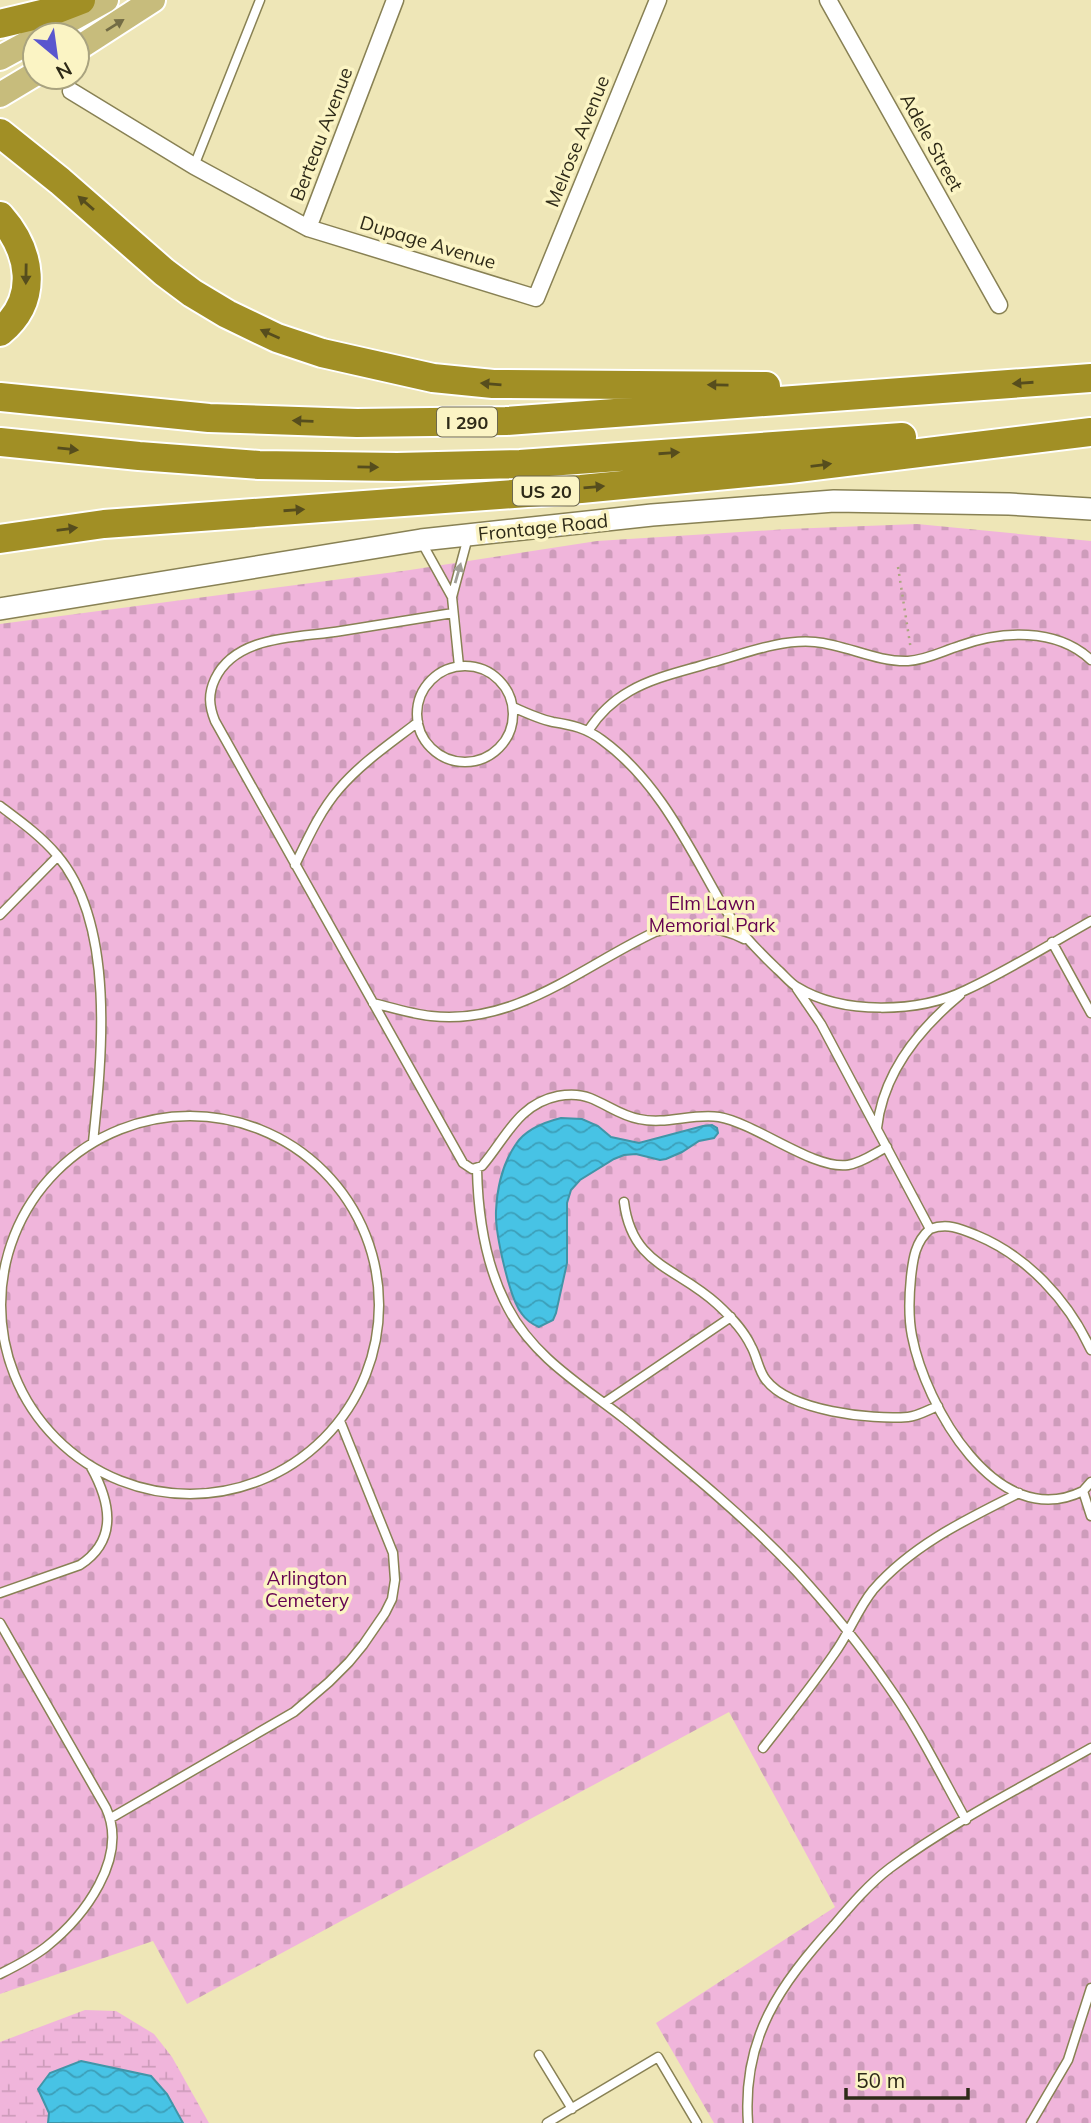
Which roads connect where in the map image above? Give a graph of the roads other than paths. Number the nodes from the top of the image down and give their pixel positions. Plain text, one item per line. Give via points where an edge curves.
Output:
1 (81, 0) edge
2 (106, 0) edge
3 (153, 0) edge
4 (260, 0) edge
5 (395, 0) edge
6 (657, 0) edge
7 (828, 0) edge
8 (68, 21) edge
9 (0, 24) edge
10 (91, 40) edge
11 (21, 47) edge
12 (0, 58) edge
13 (21, 82) edge
14 (71, 91) dead end
15 (0, 95) edge
16 (7, 138) edge
17 (194, 166) junction
18 (0, 216) edge
19 (308, 228) junction
20 (536, 298) joint
21 (999, 305) dead end
22 (0, 332) edge
23 (1091, 378) edge
24 (933, 389) junction
25 (0, 397) edge
26 (1091, 423) edge
27 (1091, 432) edge
28 (0, 442) edge
29 (1091, 509) edge
30 (469, 535) junction
31 (0, 539) edge
32 (421, 540) junction
33 (452, 597) junction
34 (0, 609) edge
35 (453, 613) junction
36 (1091, 660) edge
37 (459, 666) junction
38 (513, 707) junction
39 (418, 722) junction
40 (588, 731) junction
41 (0, 806) edge
42 (58, 856) junction
43 (296, 864) junction
44 (0, 915) edge
45 (1091, 921) edge
46 (746, 940) junction
47 (1052, 942) junction
48 (795, 986) junction
49 (965, 991) junction
50 (373, 1003) junction
51 (1091, 1013) edge
52 (877, 1128) junction
53 (93, 1142) junction
54 (887, 1147) junction
55 (477, 1169) junction
56 (624, 1202) dead end
57 (930, 1229) junction
58 (4, 1253) edge
59 (731, 1317) junction
60 (1088, 1337) edge
61 (1091, 1350) edge
62 (604, 1403) junction
63 (938, 1406) junction
64 (340, 1421) junction
65 (91, 1467) junction
66 (1091, 1482) edge
67 (1083, 1491) junction
68 (1019, 1493) junction
69 (1091, 1516) edge
70 (0, 1593) edge
71 (0, 1623) edge
72 (847, 1632) junction
73 (763, 1748) dead end
74 (1091, 1748) edge
75 (111, 1818) junction
76 (966, 1819) junction
77 (0, 1974) edge
78 (1091, 1988) edge
79 (539, 2055) dead end
80 (572, 2109) junction
81 (547, 2123) edge
82 (697, 2123) edge
83 (748, 2123) edge
84 (1031, 2123) edge

1 - 9 highway
2 - 8 main road
10 -> 3 main road
4 - 17 lane
5 - 19 street, Berteau Avenue
6 - 20 street, Melrose Avenue
7 - 21 street, Adele Street
11 - 12 main road
13 - 15 main road
14 - 17 street
24 -> 16 highway via 493,384 433,378 322,353 265,332 192,293
17 - 19 street, Berteau Avenue
18 -> 22 highway via 12,230 27,265 23,298
19 - 20 street, Dupage Avenue
23 -> 24 highway, I 290
24 -> 25 highway, I 290 via 506,421 358,423 209,418
28 -> 26 highway, I 290 via 259,465 397,467 520,464
31 -> 27 highway, US 20 via 104,524 789,469
29 - 30 street, Frontage Road via 834,501
30 - 32 street, Frontage Road
33 -> 30 lane
32 - 33 lane
32 - 34 street, Frontage Road
33 - 35 lane
35 - 37 lane
35 - 43 lane via 262,643 238,654 218,673 209,697 210,709
36 - 40 lane via 1064,643 1018,635 981,639 913,661 871,657 813,642 768,646 630,691 601,712
37 - 38 lane via 478,667 499,678
37 - 39 lane via 439,674 426,687 418,705
38 - 39 lane via 513,725 504,743 488,757 468,762 440,755 425,741
38 - 40 lane
39 - 43 lane via 339,789
40 - 46 lane via 621,756 658,796
41 - 42 lane
42 - 44 lane
42 - 53 lane via 78,888 95,951 101,1040
43 - 50 lane
45 - 47 lane
46 - 48 lane
46 - 50 lane via 729,931 673,927 534,997 482,1014 434,1017
47 - 49 lane
47 - 51 lane
48 - 49 lane via 819,998 861,1007 911,1005
48 - 52 lane via 821,1024
49 - 52 lane via 924,1029 894,1070
50 - 55 lane via 463,1163
52 - 54 lane
53 - 58 lane via 57,1171 34,1199
53 - 64 lane via 138,1124 201,1116 239,1122 280,1138 320,1166 349,1201 368,1240 378,1279 374,1349 362,1385
54 - 55 lane via 841,1165 733,1121 706,1116 646,1121 590,1098 567,1095 544,1100 520,1115
54 - 57 lane
55 - 62 lane via 482,1232 508,1308 561,1372
56 - 59 lane via 633,1237 642,1250
57 - 60 lane via 953,1226 1014,1256 1055,1293
57 - 63 lane via 922,1235 913,1258 909,1309 919,1361
58 - 65 lane via 3,1339 14,1376 33,1412 59,1443
59 - 62 lane
59 - 63 lane via 751,1344 764,1379 784,1395 825,1409 863,1415 909,1417
60 - 61 lane
62 - 72 lane via 736,1511
63 - 68 lane via 978,1465
64 - 65 lane via 313,1449 278,1473 240,1488 165,1493 128,1485
64 - 75 lane via 393,1553 395,1580 386,1613 349,1662 294,1712
65 - 70 lane via 107,1517 102,1544 80,1565
66 - 67 lane
67 - 68 lane via 1050,1498
67 - 69 lane
68 - 72 lane via 925,1544 873,1590
71 - 75 lane
72 - 73 lane
72 - 76 lane via 906,1713
74 - 76 lane
75 - 77 lane via 109,1857 86,1905 49,1945
76 - 83 lane via 874,1881 786,1983 755,2049
78 - 84 lane via 1068,2060
79 - 80 lane
80 - 81 lane
80 - 82 lane via 658,2057

